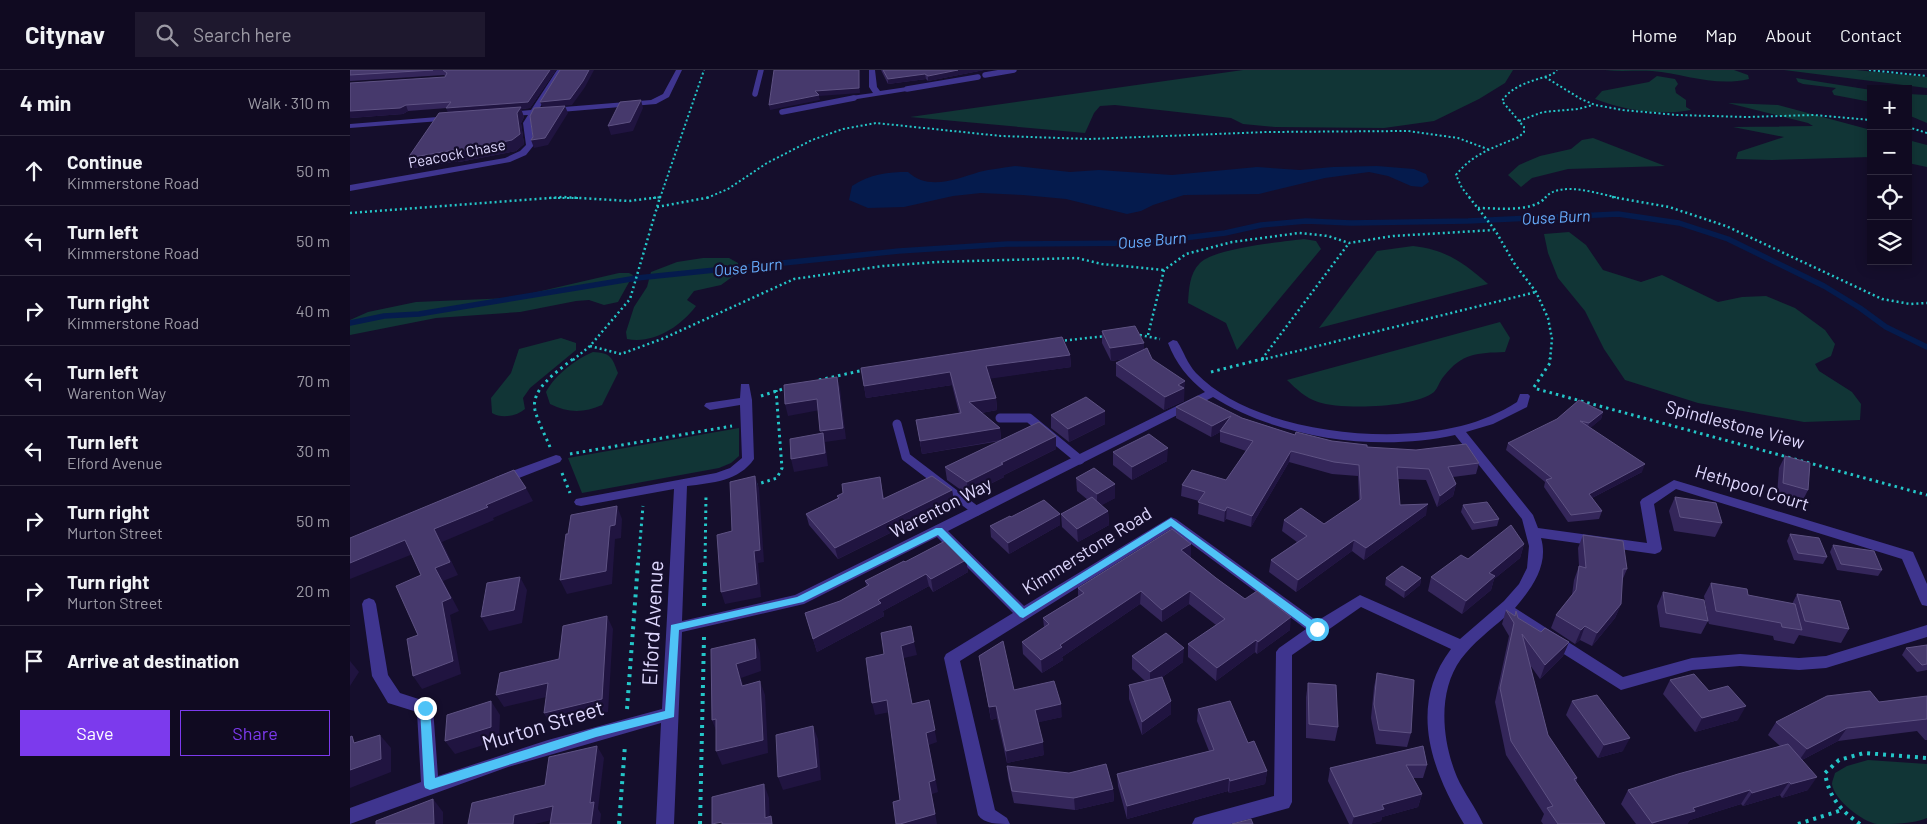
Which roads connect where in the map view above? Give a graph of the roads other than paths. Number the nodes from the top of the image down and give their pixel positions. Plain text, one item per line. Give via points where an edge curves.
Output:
1 (560, 70) edge
2 (679, 70) edge
3 (761, 70) edge
4 (872, 70) edge
5 (1014, 70) edge
6 (985, 75) dead end
7 (978, 77) dead end
8 (907, 89) joint
9 (755, 94) dead end
10 (878, 94) junction
11 (854, 98) joint
12 (532, 112) junction
13 (782, 112) dead end
14 (494, 115) edge
15 (456, 118) edge
16 (350, 126) edge
17 (350, 188) edge
18 (1173, 343) road end
19 (1529, 392) road end
20 (1213, 393) junction
21 (710, 406) dead end
22 (1000, 418) dead end
23 (897, 424) dead end
24 (1458, 431) junction
25 (556, 459) road end
26 (1080, 460) junction
27 (681, 483) junction
28 (484, 487) edge
29 (581, 502) road end
30 (977, 511) junction
31 (939, 530) junction
32 (1534, 532) junction
33 (1927, 601) edge
34 (369, 604) dead end
35 (1505, 609) junction
36 (1023, 614) junction
37 (674, 628) junction
38 (1317, 629) junction
39 (1927, 631) edge
40 (1462, 647) junction
41 (670, 714) junction
42 (430, 785) junction
43 (350, 816) edge
44 (665, 824) edge
45 (1001, 824) edge
46 (1201, 824) edge
47 (1474, 824) edge

1 - 12 street
2 - 12 street via 666,95 652,102
3 - 9 lane
4 - 10 street via 873,87
5 - 6 lane
7 - 8 lane
8 - 10 street
10 - 11 street
11 - 13 lane
12 - 14 street
12 - 17 street, Peacock Chase via 527,123 530,145 517,157
15 - 16 street
18 - 20 street via 1175,354
19 - 24 street via 1523,404 1512,411 1487,423
20 - 24 street via 1258,415 1310,431 1387,437
20 - 26 street, Warenton Way
21 - 27 street via 746,393 748,459 742,468 729,475
22 - 26 lane via 1029,418
23 - 30 lane via 906,457
24 - 32 street via 1517,503
25 - 28 street
26 - 30 street, Warenton Way
27 - 29 street
27 - 37 street, Elford Avenue
30 - 31 street, Warenton Way
31 - 36 street, Kimmerstone Road
31 - 37 street, Warenton Way via 799,600
32 - 33 street, Hethpool Court via 1655,549 1647,502 1674,484 1908,556
32 - 35 street via 1536,556 1532,578
34 - 42 street via 380,676 394,698 425,708
35 - 39 street via 1621,684 1692,664 1740,660 1799,664 1826,662
35 - 40 street
36 - 38 street, Kimmerstone Road via 1171,522
36 - 45 street, Kimmerstone Road via 952,658 987,815
37 - 41 street, Elford Avenue
38 - 40 street via 1360,600
38 - 46 street via 1284,652 1283,802
40 - 47 street via 1442,674 1435,712 1436,737 1443,766
41 - 42 street, Murton Street via 596,732
41 - 44 street, Elford Avenue
42 - 43 street, Murton Street

